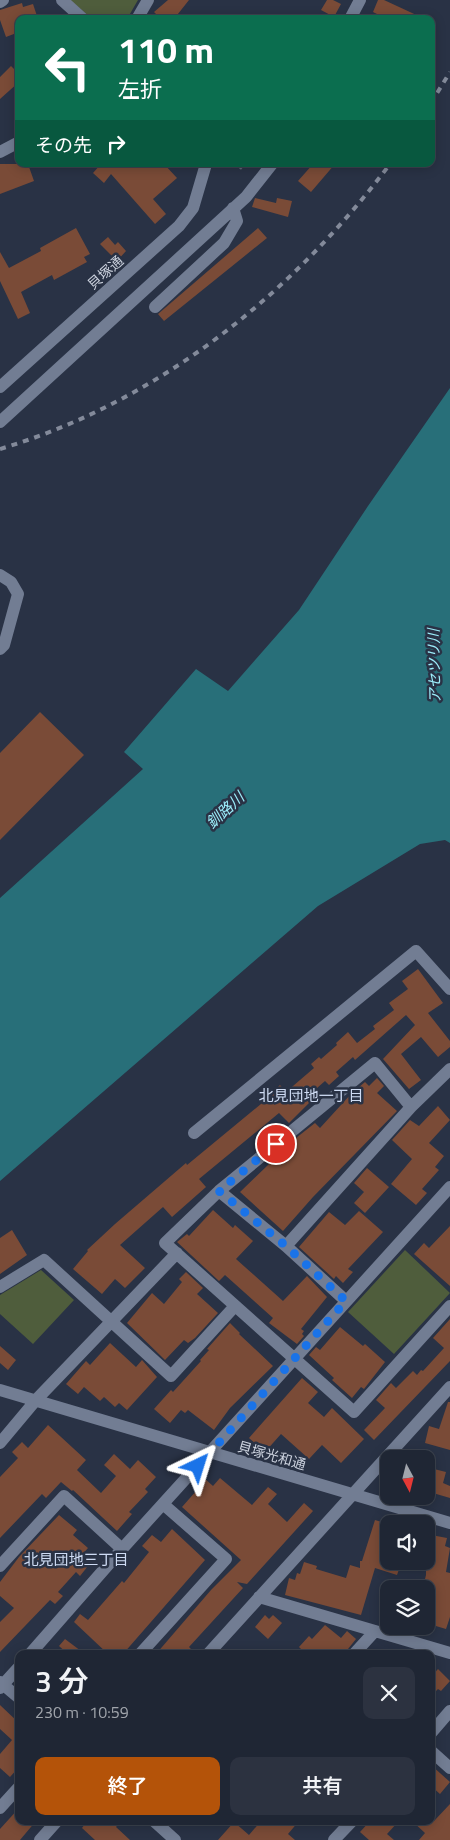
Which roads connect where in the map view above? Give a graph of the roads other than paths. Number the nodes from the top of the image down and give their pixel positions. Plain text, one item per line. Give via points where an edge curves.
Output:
1 (62, 0) edge
2 (148, 0) edge
3 (360, 0) edge
4 (79, 15) edge
5 (139, 15) edge
6 (352, 15) edge
7 (15, 144) edge
8 (0, 152) edge
9 (205, 167) edge
10 (266, 167) edge
11 (233, 208) junction
12 (155, 307) dead end
13 (0, 387) edge
14 (0, 422) edge
15 (0, 575) edge
16 (0, 649) edge
17 (450, 989) edge
18 (450, 1069) edge
19 (411, 1107) junction
20 (194, 1133) dead end
21 (450, 1187) edge
22 (219, 1191) junction
23 (286, 1246) junction
24 (177, 1253) junction
25 (0, 1287) edge
26 (346, 1301) junction
27 (235, 1306) junction
28 (450, 1306) edge
29 (111, 1322) junction
30 (294, 1358) junction
31 (450, 1388) edge
32 (0, 1390) edge
33 (36, 1400) junction
34 (0, 1443) edge
35 (209, 1452) junction
36 (352, 1494) junction
37 (163, 1504) junction
38 (450, 1523) edge
39 (122, 1549) junction
40 (0, 1566) edge
41 (259, 1597) junction
42 (375, 1631) junction
43 (34, 1650) edge
44 (144, 1650) edge
45 (212, 1650) edge
46 (358, 1650) edge
47 (450, 1653) edge
48 (15, 1671) edge
49 (1, 1685) edge
50 (15, 1695) edge
51 (450, 1711) edge
52 (435, 1728) edge
53 (435, 1755) edge
54 (450, 1768) edge
55 (15, 1792) edge
56 (0, 1808) edge
57 (53, 1825) edge
58 (159, 1825) edge
59 (343, 1825) edge
60 (40, 1840) edge
61 (176, 1840) edge
62 (334, 1840) edge

1 - 4 street
2 - 5 street
3 - 6 street
7 - 8 street
9 - 13 street, 貝塚通 via 193,208 179,226
10 - 11 street
11 - 12 street via 237,221 224,243
11 - 14 street
15 - 16 street via 11,582 18,594 4,645
17 - 20 street via 416,951
18 - 19 street
19 - 22 street via 375,1063
19 - 23 street
21 - 26 street
22 - 23 street
22 - 24 street via 165,1243
23 - 26 street
24 - 27 street
24 - 29 street
25 - 29 street via 44,1260
26 - 30 street
27 - 29 street via 171,1376
27 - 30 street
28 - 30 street via 354,1412
29 - 33 street
30 - 35 street
31 - 36 street
32 - 33 street, 貝塚光和通
33 - 34 street
33 - 35 street, 貝塚光和通
35 - 36 street, 貝塚光和通
35 - 37 street
36 - 38 street, 貝塚光和通
36 - 41 street
37 - 39 street
37 - 44 street via 226,1559
39 - 40 street via 64,1496
39 - 43 street
41 - 42 street
41 - 45 street
42 - 46 street
42 - 47 street
48 - 49 street
49 - 50 street
51 - 52 street
53 - 54 street
55 - 56 street
57 - 60 street
58 - 61 street
59 - 62 street

